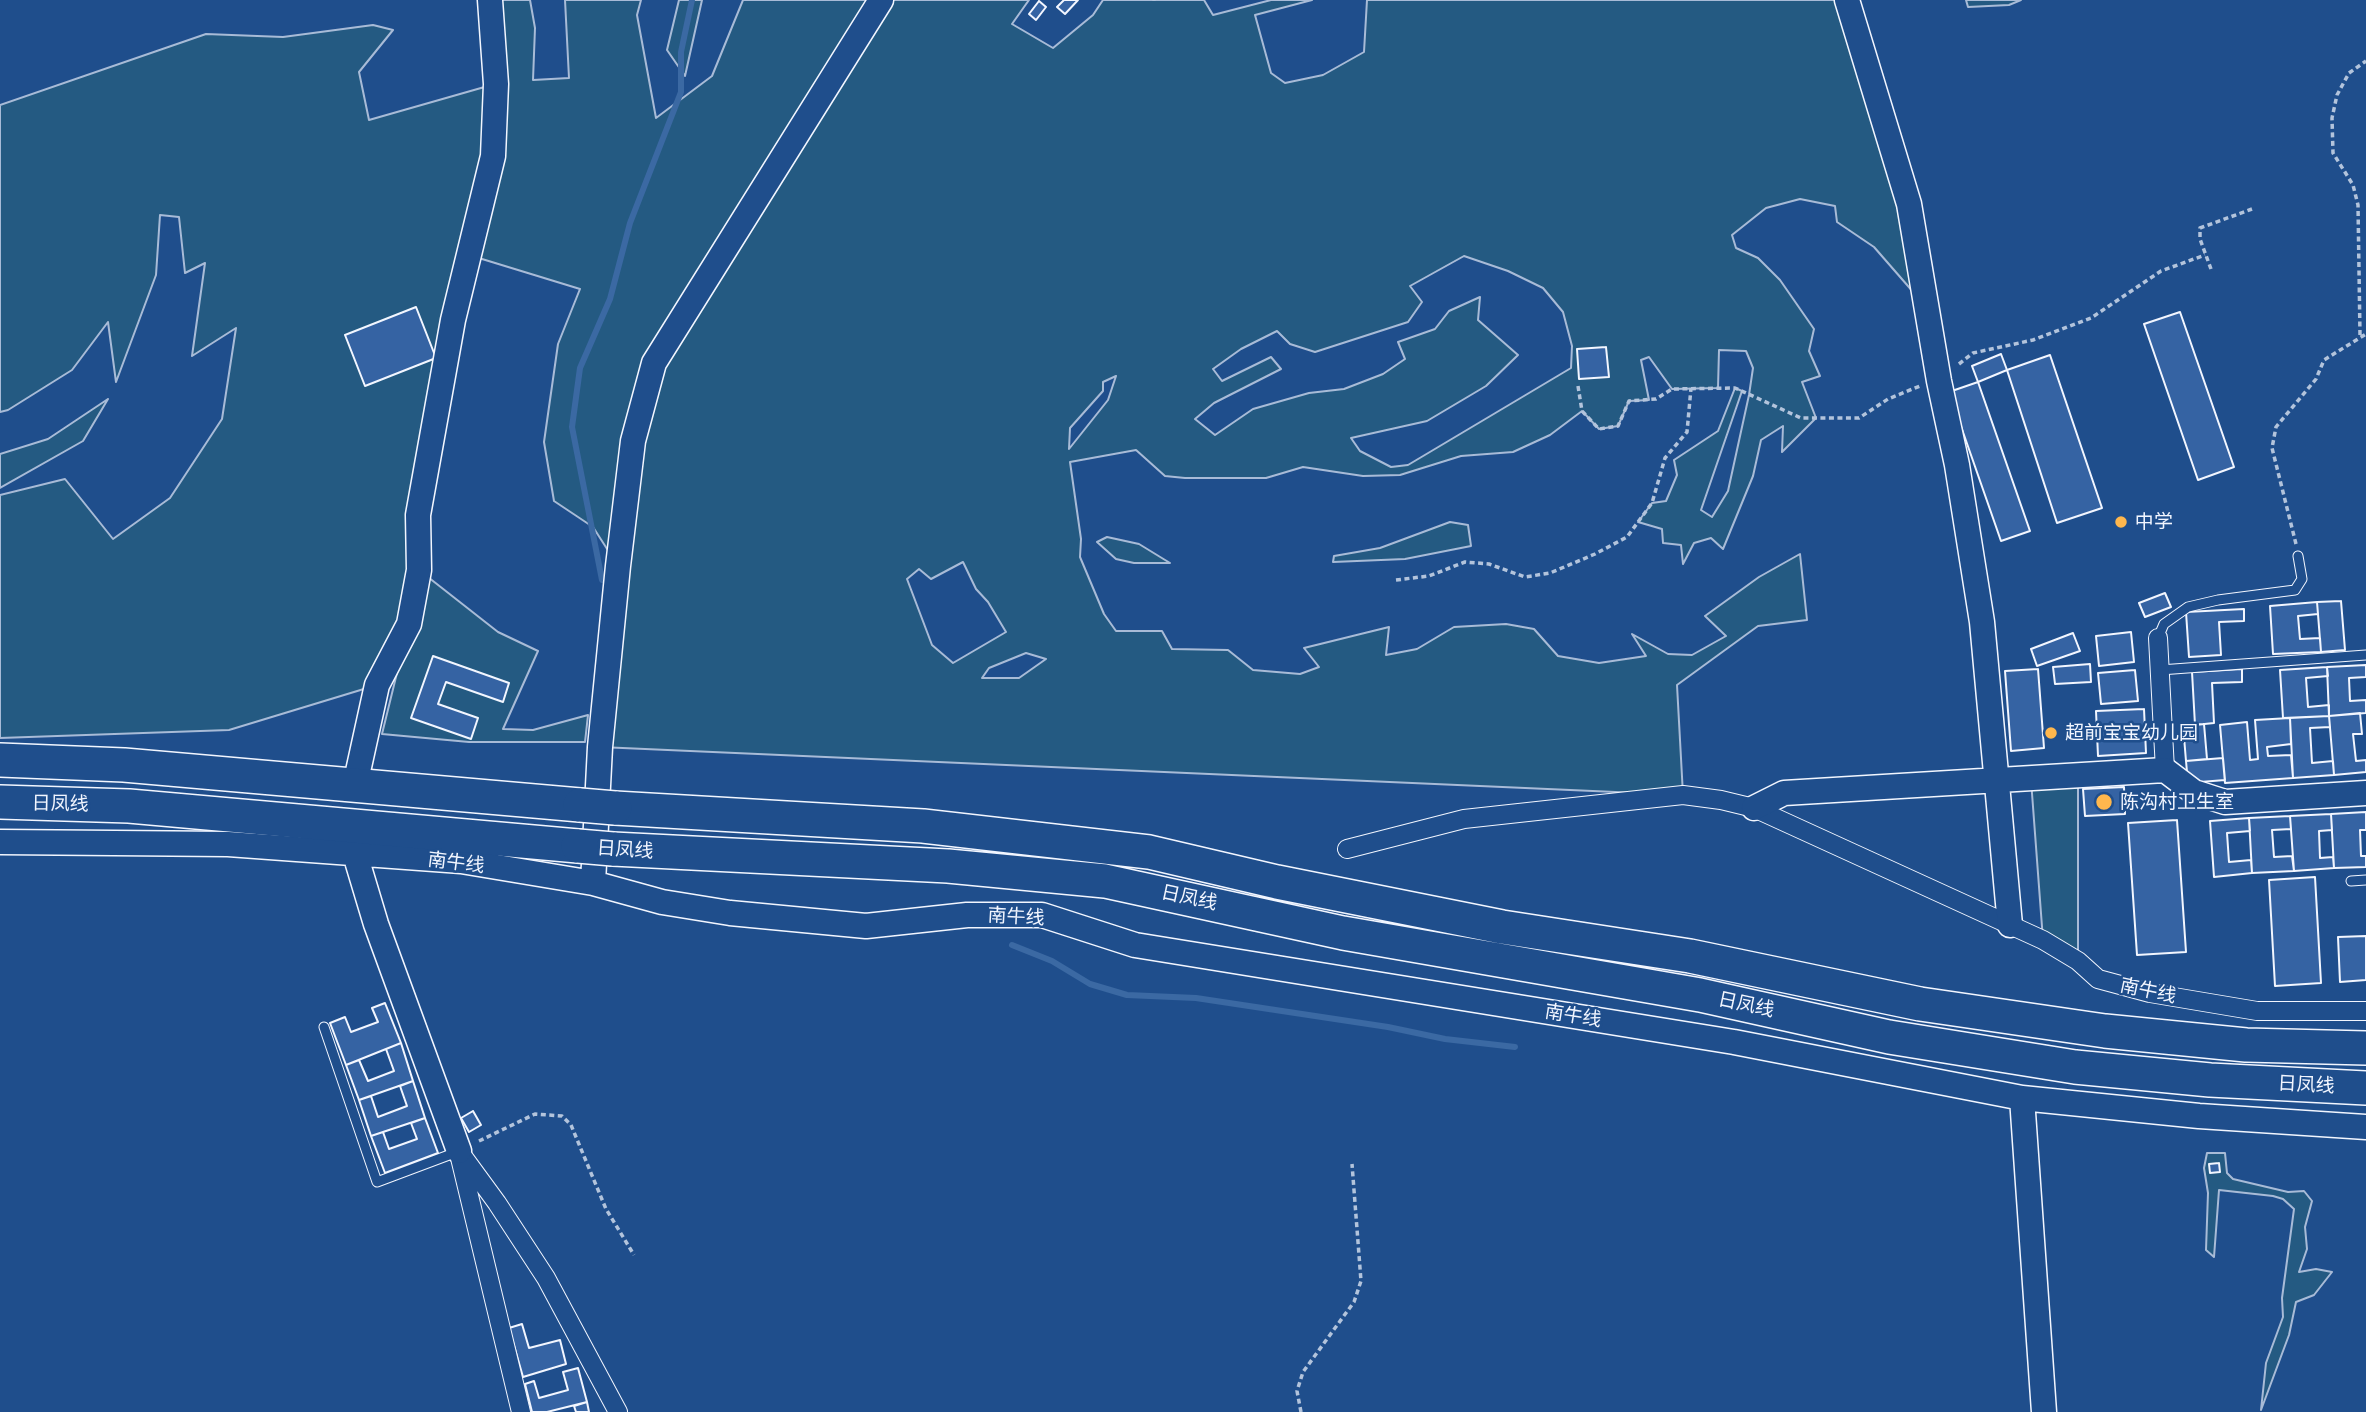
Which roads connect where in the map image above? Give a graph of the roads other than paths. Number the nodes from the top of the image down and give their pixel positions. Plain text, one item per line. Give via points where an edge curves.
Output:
1 (490, 0) edge
2 (881, 0) edge
3 (1847, 0) edge
4 (2298, 556) road end
5 (2158, 638) joint
6 (2366, 655) edge
7 (2160, 670) junction
8 (0, 760) edge
9 (2165, 770) junction
10 (1998, 782) junction
11 (355, 785) junction
12 (2366, 793) edge
13 (0, 802) edge
14 (1754, 808) junction
15 (354, 839) junction
16 (0, 842) edge
17 (1347, 849) dead end
18 (2366, 880) edge
19 (2351, 881) dead end
20 (593, 883) junction
21 (2010, 925) junction
22 (2366, 1011) edge
23 (324, 1027) dead end
24 (2366, 1048) edge
25 (2366, 1088) edge
26 (2022, 1098) junction
27 (2366, 1127) edge
28 (459, 1152) junction
29 (521, 1412) edge
30 (618, 1412) edge
31 (2044, 1412) edge

1 - 11 street via 496,84 493,156 453,320 418,515 419,570 409,624 377,685
2 - 20 street via 654,363 633,441 618,566 600,747
3 - 10 street via 1909,204 1982,622
4 - 5 lane via 2302,579 2295,590 2188,607 2164,624
5 - 7 street
6 - 7 lane
7 - 9 street
8 - 11 highway, 日凤线 via 124,765
9 - 10 street
9 - 12 street via 2194,792 2225,802
10 - 14 street via 1784,793
10 - 21 street
11 - 24 highway, 日凤线, bridge via 615,808 923,826 1149,852 1502,927 1690,956 1920,1004 2233,1044
13 - 15 highway, 日凤线 via 129,806
14 - 17 street, 南牛线 via 1683,795 1464,819
14 - 21 street, 南牛线
15 - 16 street, 南牛线 via 228,844
15 - 20 street, 南牛线
15 - 25 highway, 日凤线, bridge via 948,866 1105,881 1343,933 1700,995 1889,1037 2075,1067
15 - 28 street via 376,924
18 - 19 lane
20 - 26 street, 南牛线 via 662,902 730,913 866,926 967,915 1042,915 1135,946 1734,1042
21 - 22 street, 南牛线 via 2078,961 2098,979 2150,993 2257,1011
23 - 28 lane via 377,1182
26 - 27 street, 南牛线
26 - 31 street
28 - 29 street
28 - 30 street via 546,1278

